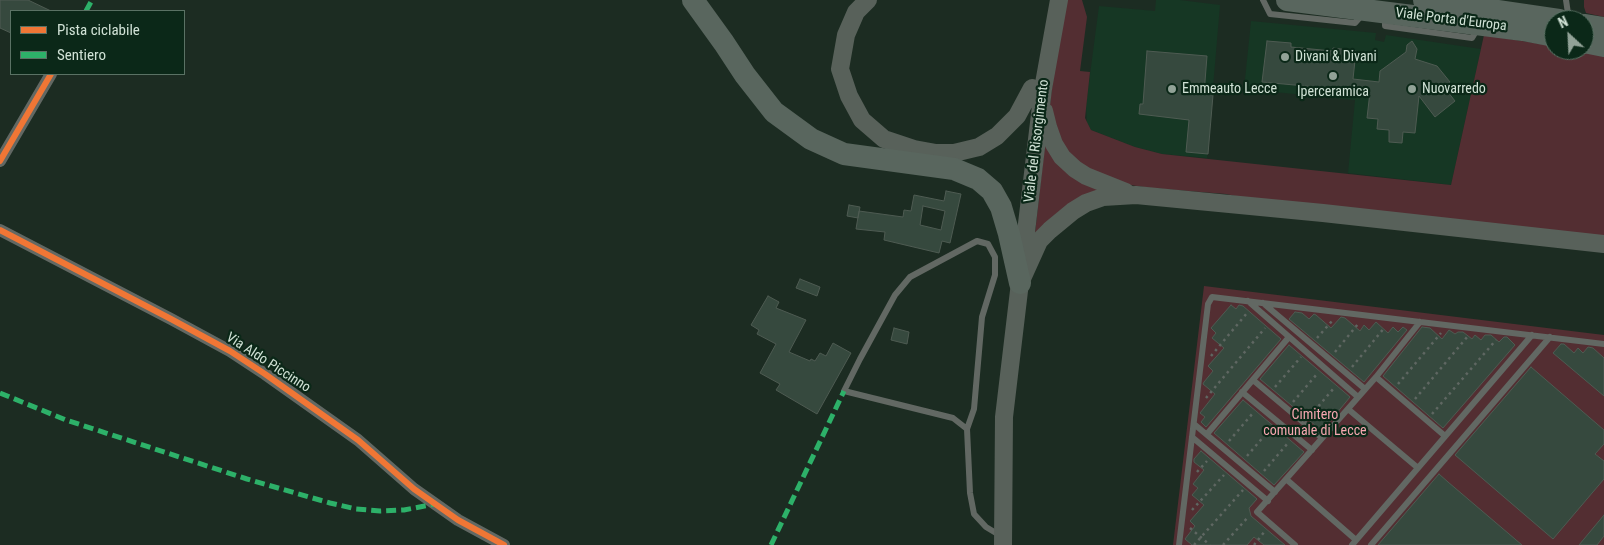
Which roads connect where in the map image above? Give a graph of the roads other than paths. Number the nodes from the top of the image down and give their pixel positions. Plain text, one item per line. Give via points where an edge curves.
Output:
1 (693, 0) edge
2 (868, 0) edge
3 (1263, 0) edge
4 (1287, 0) edge
5 (1424, 0) edge
6 (1052, 5) edge
7 (1375, 11) junction
8 (1484, 11) edge
9 (1544, 18) edge
10 (1544, 34) edge
11 (50, 75) edge
12 (1038, 88) junction
13 (0, 161) edge
14 (1136, 195) junction
15 (0, 230) edge
16 (1604, 244) edge
17 (1020, 283) junction
18 (1247, 300) junction
19 (1262, 302) junction
20 (1420, 322) junction
21 (1532, 335) junction
22 (1289, 337) junction
23 (1550, 337) junction
24 (1604, 344) edge
25 (1376, 377) junction
26 (1253, 380) junction
27 (1365, 390) junction
28 (1242, 392) junction
29 (1358, 397) junction
30 (1348, 409) junction
31 (1194, 424) junction
32 (967, 429) junction
33 (1207, 434) junction
34 (1192, 436) junction
35 (1445, 436) junction
36 (1322, 438) junction
37 (1312, 450) junction
38 (1418, 468) junction
39 (1286, 479) junction
40 (1275, 492) junction
41 (1268, 501) junction
42 (1003, 541) edge
43 (1354, 543) edge
44 (504, 545) edge
45 (1179, 545) edge
46 (1295, 545) edge
47 (1371, 545) edge

1 - 17 highway via 774,112 811,139 844,154 954,169 978,179 992,191 1001,207
2 - 12 main road via 856,12 846,36 840,69 862,120 884,138 936,153 954,153 979,146 997,136
3 - 7 lane via 1270,14 1355,23
4 - 7 highway, Viale Porta d'Europa
5 - 8 highway, Viale Porta d'Europa
6 - 12 main road, Viale del Risorgimento
7 - 8 highway, Viale Porta d'Europa
8 - 9 highway, Viale Porta d'Europa
8 - 10 highway, Viale Porta d'Europa via 1523,30
11 - 13 street
12 - 14 main road via 1048,128 1062,157 1086,176
12 - 17 main road, Viale del Risorgimento
14 - 16 main road
14 - 17 main road via 1103,197 1073,211 1040,241
15 - 44 street, Via Aldo Piccinno via 230,351 358,440 414,490 458,520
17 - 42 main road, Viale del Risorgimento via 1004,417
18 - 19 lane
18 - 22 lane
18 - 31 lane via 1212,297 1208,304
19 - 20 lane
19 - 27 lane
20 - 21 lane
20 - 25 lane
21 - 23 lane
21 - 35 lane
22 - 26 lane
22 - 29 lane
23 - 24 lane
23 - 47 lane
25 - 27 lane
25 - 35 lane
26 - 28 lane
26 - 36 lane
27 - 29 lane
28 - 33 lane
28 - 37 lane
29 - 30 lane
30 - 36 lane
30 - 38 lane
31 - 33 lane
31 - 34 lane
32 - 32 lane via 953,418 844,391 895,295 910,278 977,241 988,244 995,257 995,275 982,317 974,409
32 - 42 lane via 974,514
33 - 40 lane
34 - 41 lane
34 - 45 lane
35 - 38 lane
36 - 37 lane
37 - 39 lane
38 - 43 lane
39 - 40 lane
39 - 43 lane
40 - 41 lane
41 - 46 lane via 1257,512

